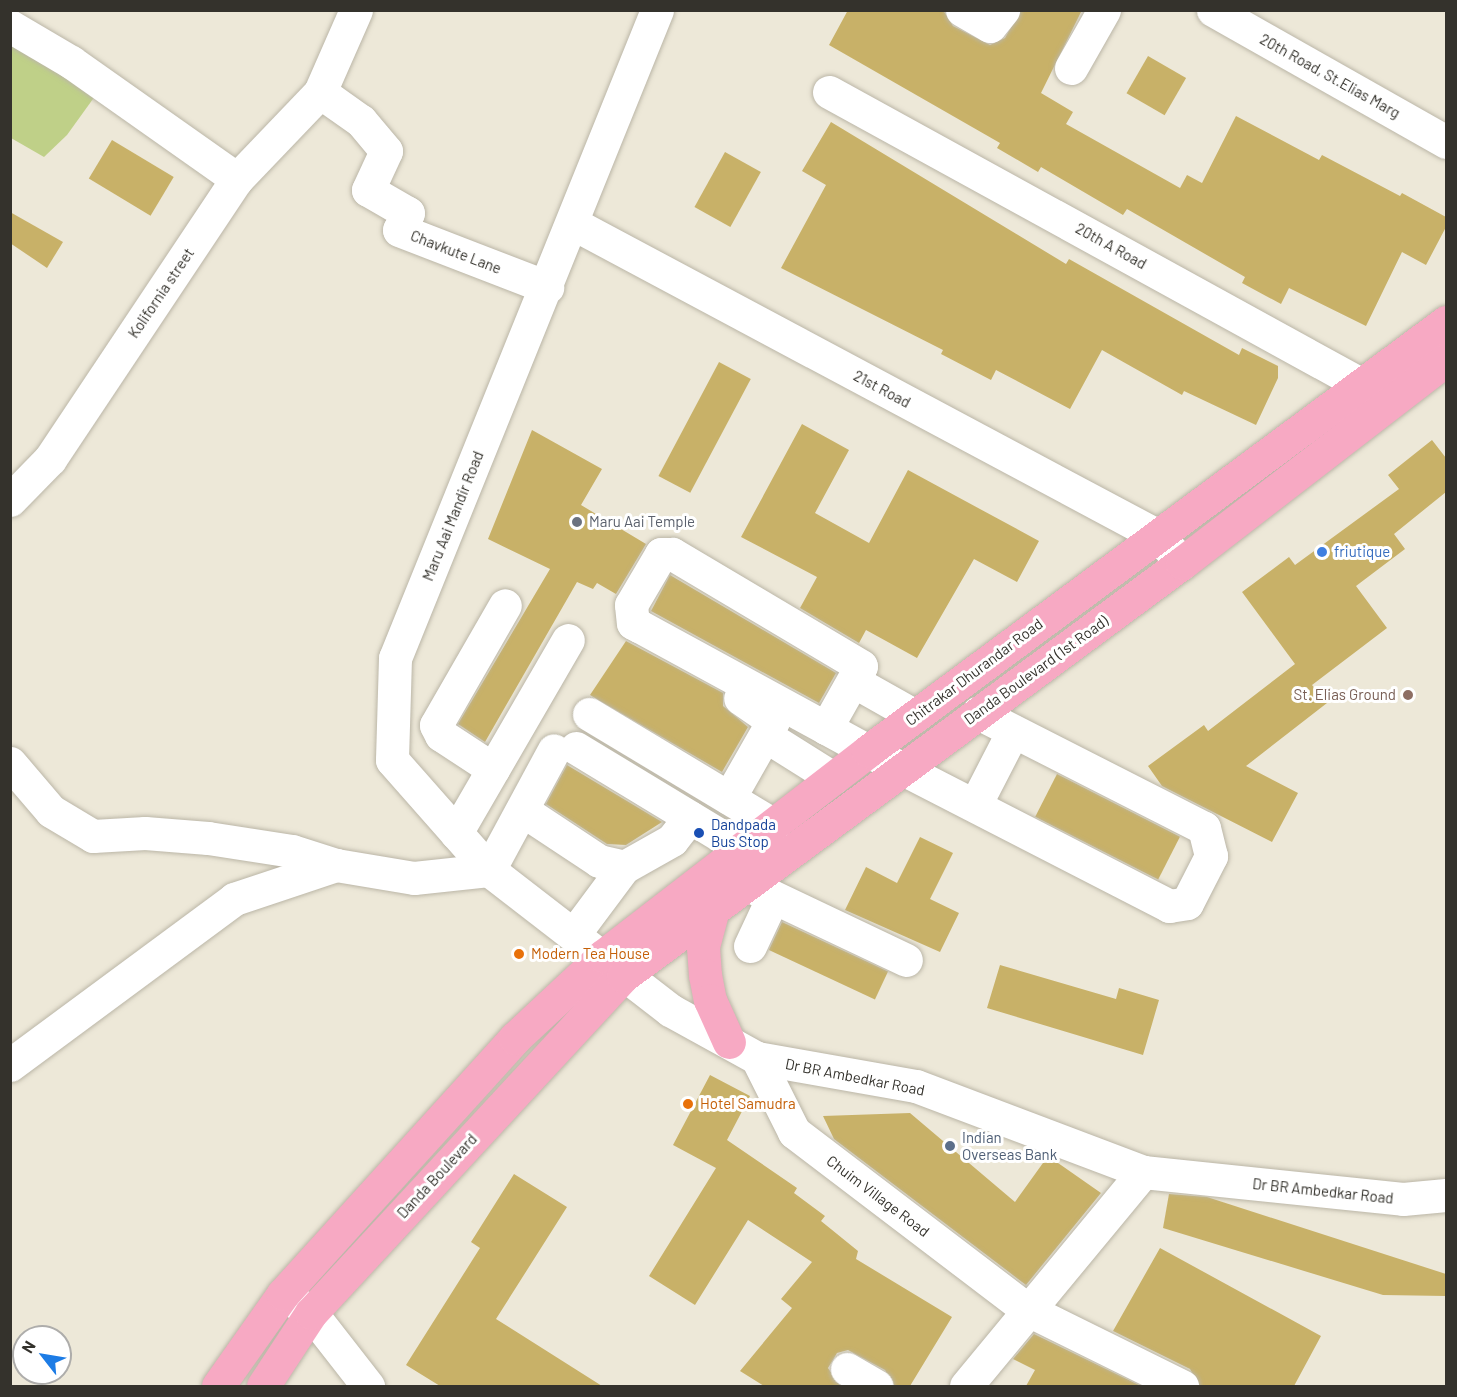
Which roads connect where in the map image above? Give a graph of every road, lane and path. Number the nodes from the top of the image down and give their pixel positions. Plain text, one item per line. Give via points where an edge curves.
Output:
1 (356, 10) edge
2 (657, 10) edge
3 (962, 10) edge
4 (1003, 10) edge
5 (1104, 10) edge
6 (1213, 10) edge
7 (10, 26) edge
8 (1071, 68) dead end
9 (320, 92) junction
10 (829, 92) dead end
11 (1446, 142) edge
12 (237, 178) junction
13 (574, 224) junction
14 (547, 287) junction
15 (1446, 322) edge
16 (1446, 360) edge
17 (1376, 396) junction
18 (10, 500) edge
19 (1158, 536) junction
20 (1182, 563) junction
21 (505, 604) dead end
22 (631, 636) dead end
23 (568, 640) dead end
24 (855, 682) junction
25 (978, 712) junction
26 (590, 714) dead end
27 (915, 716) junction
28 (826, 728) junction
29 (1013, 731) junction
30 (766, 736) junction
31 (868, 751) junction
32 (10, 764) edge
33 (903, 768) junction
34 (493, 769) junction
35 (833, 778) junction
36 (729, 798) junction
37 (975, 805) junction
38 (522, 810) junction
39 (690, 817) junction
40 (774, 825) junction
41 (456, 833) junction
42 (743, 849) junction
43 (336, 865) junction
44 (624, 867) junction
45 (489, 870) junction
46 (760, 890) junction
47 (713, 909) junction
48 (574, 934) junction
49 (750, 946) dead end
50 (906, 960) dead end
51 (613, 966) junction
52 (729, 1042) junction
53 (757, 1058) junction
54 (10, 1065) edge
55 (413, 1150) junction
56 (1143, 1172) junction
57 (439, 1173) junction
58 (1446, 1195) edge
59 (283, 1294) junction
60 (1028, 1310) junction
61 (311, 1313) junction
62 (847, 1369) dead end
63 (218, 1386) edge
64 (263, 1386) edge
65 (368, 1386) edge
66 (876, 1386) edge
67 (966, 1386) edge
68 (1182, 1386) edge

1 - 9 street
2 - 13 street, Maru Aai Mandir Road
3 - 4 street via 990,26
5 - 8 street
6 - 11 street, 20th Road, St.Elias Marg
7 - 12 street
9 - 12 street, Kolifornia street
9 - 14 street, Chavkute Lane via 361,122 386,151 368,190 408,213 399,231
10 - 17 street, 20th A Road
12 - 18 street, Kolifornia street via 50,459
13 - 14 street, Maru Aai Mandir Road
13 - 19 street, 21st Road
14 - 41 street, Maru Aai Mandir Road via 395,658 392,760
15 - 17 main road, Chitrakar Dhurandar Road
16 - 17 main road, Danda Boulevard (1st Road)
17 - 19 main road, Chitrakar Dhurandar Road
17 - 20 main road, Danda Boulevard (1st Road)
19 - 20 street, 21st Road
19 - 27 main road, Chitrakar Dhurandar Road
20 - 25 main road, Danda Boulevard (1st Road)
21 - 34 street via 436,725 441,735
22 - 30 street via 768,714 773,721
23 - 34 street
24 - 27 street
24 - 28 street
24 - 28 street via 862,670 857,663 672,554 664,552 657,560 631,605 633,623
25 - 29 street
25 - 33 main road, Danda Boulevard (1st Road)
26 - 36 street
27 - 31 main road, Chitrakar Dhurandar Road
28 - 31 street
29 - 37 street
29 - 37 street via 1203,828 1209,836 1210,856 1192,895 1186,903 1169,906
30 - 35 street
30 - 36 street
31 - 33 street
31 - 35 main road, Chitrakar Dhurandar Road
32 - 43 street via 51,811 93,836 145,833 208,838 292,851
33 - 37 street
33 - 46 main road, Danda Boulevard (1st Road)
34 - 41 street
35 - 40 main road, Chitrakar Dhurandar Road
36 - 40 street
38 - 39 street via 565,749
38 - 44 street via 599,861
38 - 45 street
39 - 42 street
39 - 44 street via 672,840
40 - 42 main road, Chitrakar Dhurandar Road
41 - 45 street, Maru Aai Mandir Road
42 - 51 main road, Chitrakar Dhurandar Road
43 - 45 street via 414,878
43 - 54 street via 234,899
44 - 48 street
45 - 48 street, Maru Aai Mandir Road
46 - 47 main road, Danda Boulevard (1st Road)
46 - 49 street
46 - 50 street
47 - 51 main road, Danda Boulevard (1st Road)
47 - 52 main road via 703,948 705,975 710,1000
48 - 51 street, Maru Aai Mandir Road
51 - 52 street, Dr BR Ambedkar Road via 670,1010
51 - 55 main road, Chitrakar Dhurandar Road via 515,1038
51 - 57 main road, Danda Boulevard
52 - 53 street, Dr BR Ambedkar Road
53 - 56 street, Dr BR Ambedkar Road via 916,1086
53 - 60 street, Chuim Village Road via 794,1132
55 - 57 main road
55 - 59 main road, Chitrakar Dhurandar Road
56 - 58 street, Dr BR Ambedkar Road via 1403,1199
56 - 60 street
57 - 61 main road, Danda Boulevard
59 - 61 street
59 - 63 main road, Chitrakar Dhurandar Road
60 - 67 street
60 - 68 street, Chuim Village Road
61 - 64 main road, Danda Boulevard
61 - 65 street
62 - 66 street

